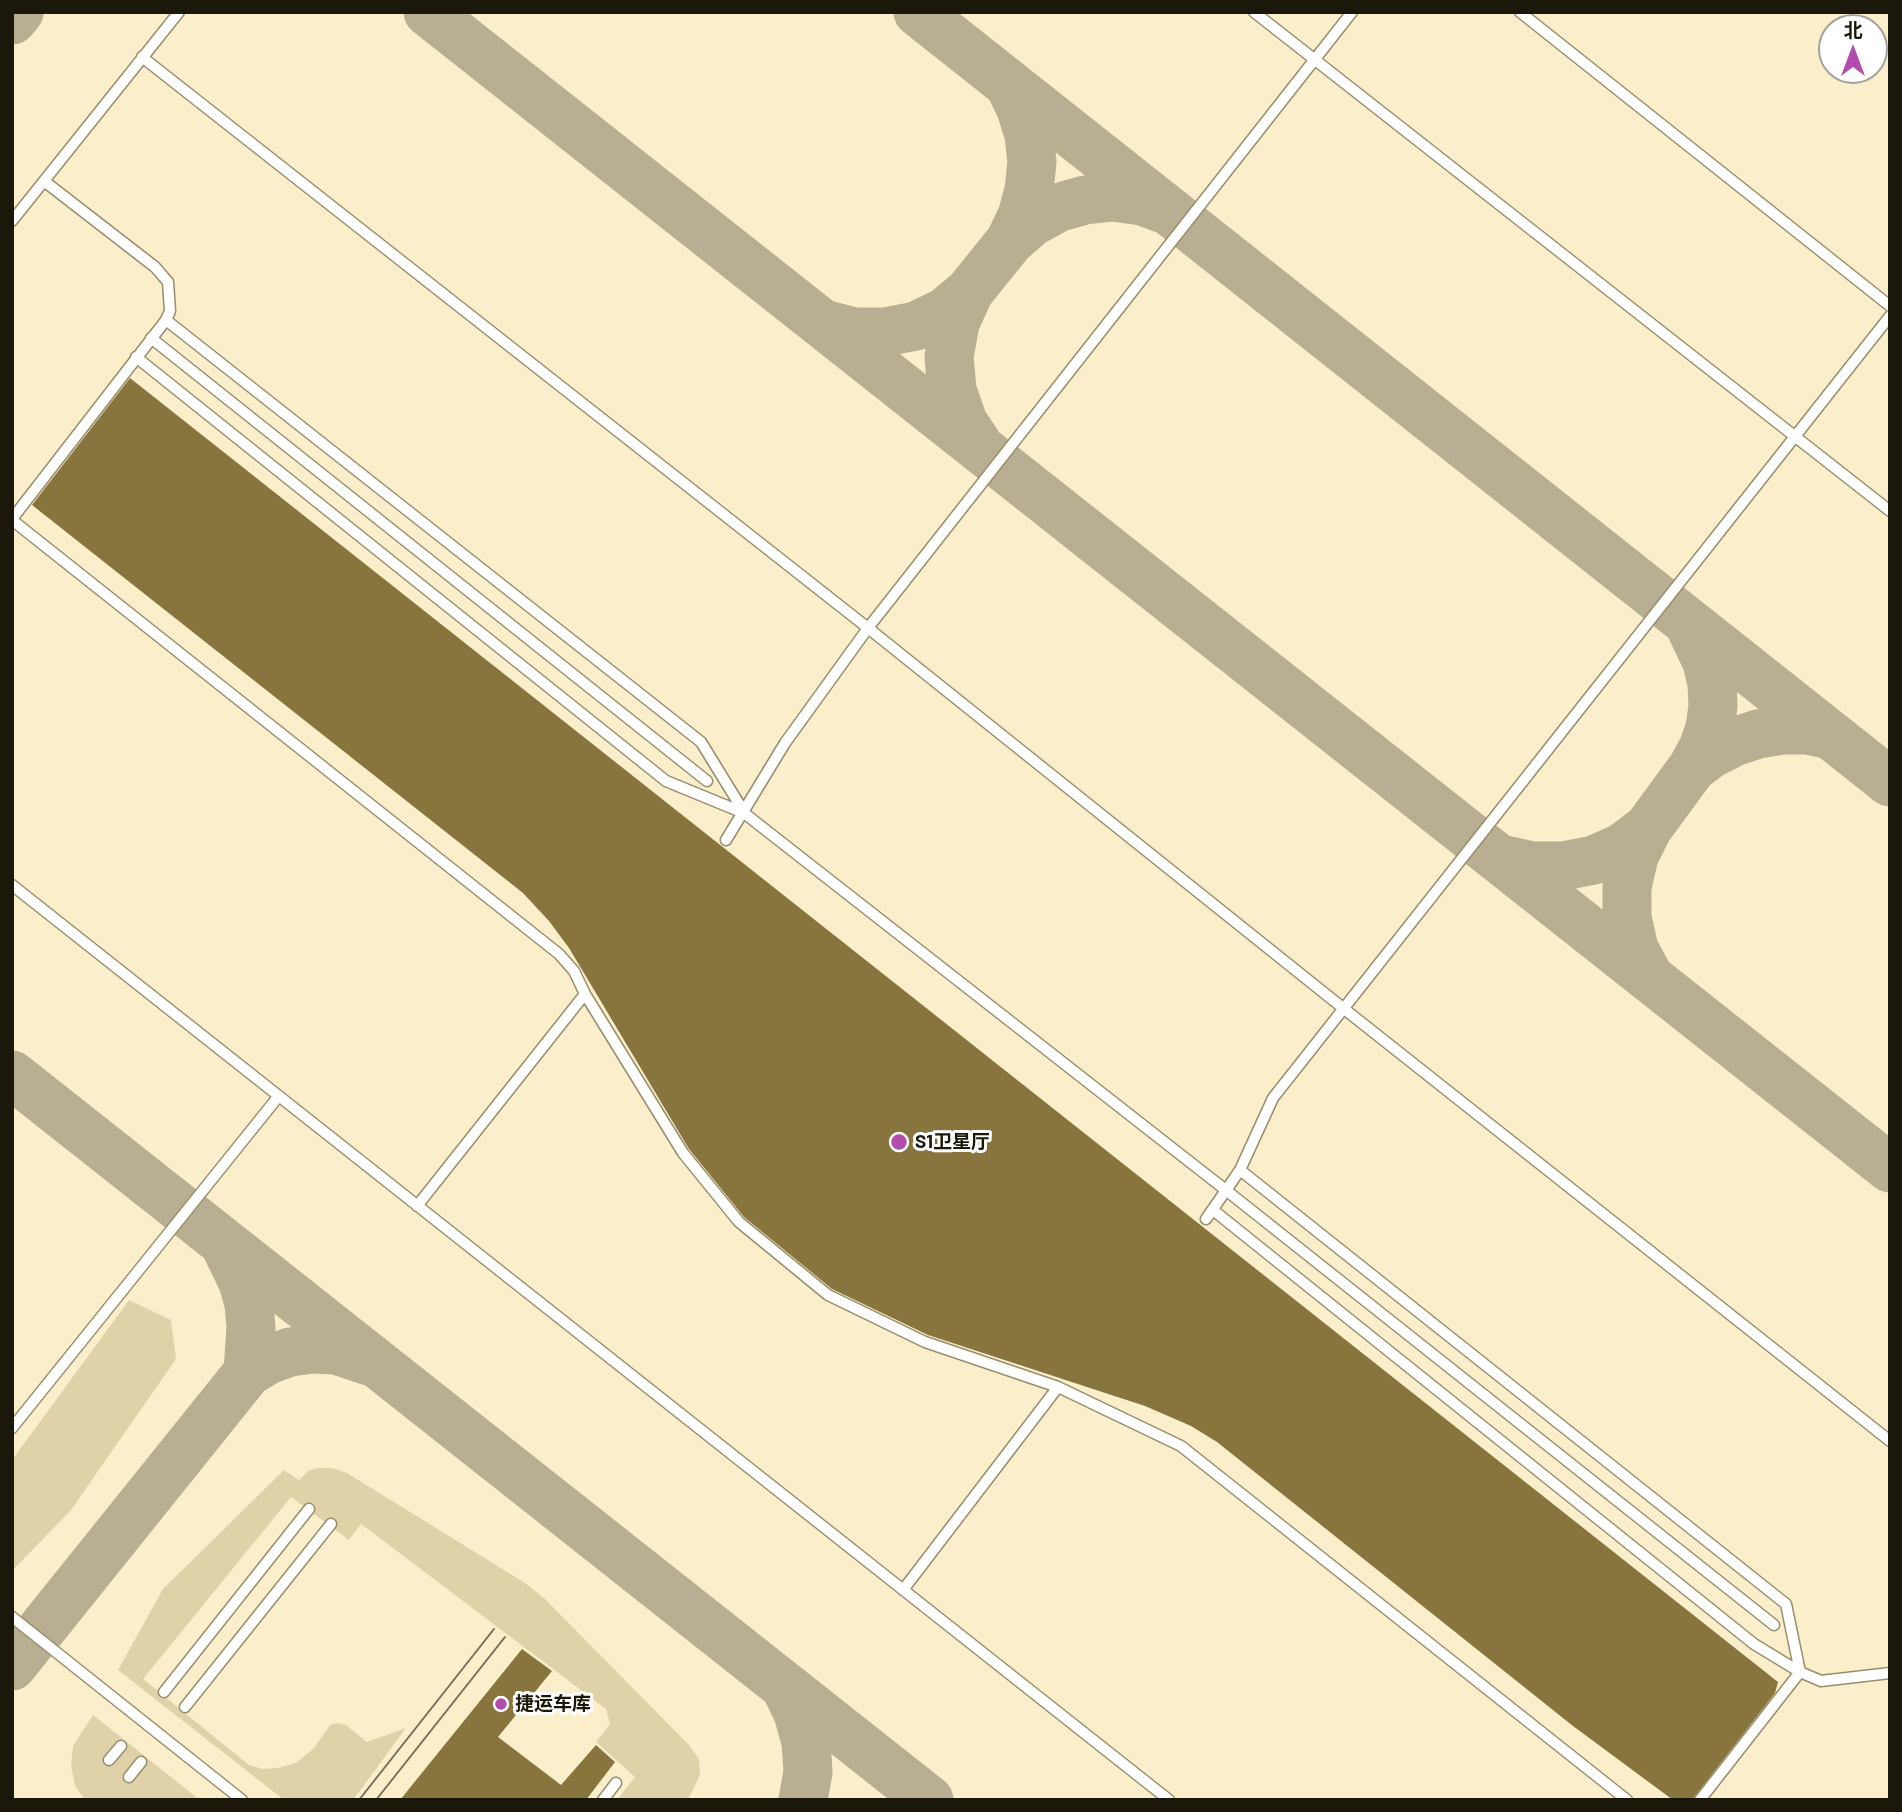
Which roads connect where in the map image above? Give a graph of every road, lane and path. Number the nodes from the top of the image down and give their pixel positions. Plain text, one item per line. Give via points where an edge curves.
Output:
1 (179, 12) edge
2 (1254, 12) edge
3 (1352, 12) edge
4 (1520, 12) edge
5 (142, 57) junction
6 (1314, 60) junction
7 (44, 181) junction
8 (12, 221) edge
9 (1890, 306) edge
10 (1890, 316) edge
11 (166, 320) junction
12 (151, 338) junction
13 (136, 357) junction
14 (1795, 436) junction
15 (1890, 511) edge
16 (12, 519) edge
17 (868, 628) junction
18 (708, 781) dead end
19 (744, 813) junction
20 (726, 840) dead end
21 (12, 886) edge
22 (585, 994) junction
23 (1343, 1008) junction
24 (278, 1097) junction
25 (1240, 1170) junction
26 (1227, 1191) junction
27 (416, 1206) junction
28 (1213, 1210) junction
29 (1206, 1219) dead end
30 (1058, 1387) junction
31 (12, 1428) edge
32 (1890, 1441) edge
33 (309, 1509) dead end
34 (331, 1524) dead end
35 (904, 1590) junction
36 (12, 1617) edge
37 (1774, 1625) dead end
38 (1800, 1672) junction
39 (1890, 1673) edge
40 (164, 1692) dead end
41 (185, 1707) dead end
42 (121, 1746) dead end
43 (109, 1760) dead end
44 (141, 1762) dead end
45 (129, 1777) dead end
46 (616, 1783) dead end
47 (242, 1800) edge
48 (603, 1800) edge
49 (1169, 1800) edge
50 (1627, 1800) edge
51 (1700, 1800) edge

1 - 5 lane
2 - 6 lane
3 - 6 lane
4 - 9 lane
5 - 7 lane
5 - 17 lane
6 - 14 lane
6 - 17 lane
7 - 8 lane
7 - 11 lane via 155,267 168,282 171,298
10 - 14 lane
11 - 12 lane
11 - 19 lane via 701,742
12 - 13 lane
12 - 18 lane
13 - 16 lane
13 - 19 lane via 666,781
14 - 15 lane
14 - 23 lane
16 - 22 lane via 559,954
17 - 19 lane via 785,743
17 - 23 lane
19 - 20 lane
19 - 26 lane
21 - 24 lane
22 - 27 lane
22 - 30 lane via 683,1153 739,1222 828,1295 925,1342
23 - 25 lane via 1273,1098
23 - 32 lane
24 - 27 lane
24 - 31 lane
25 - 26 lane
25 - 38 lane via 1786,1604
26 - 28 lane
26 - 37 lane
27 - 35 lane
28 - 29 lane
28 - 38 lane via 1754,1644
30 - 35 lane
30 - 50 lane via 1181,1446
33 - 40 lane
34 - 41 lane
35 - 49 lane
36 - 47 lane
38 - 39 lane via 1821,1681
38 - 51 lane
42 - 43 lane
44 - 45 lane
46 - 48 lane

